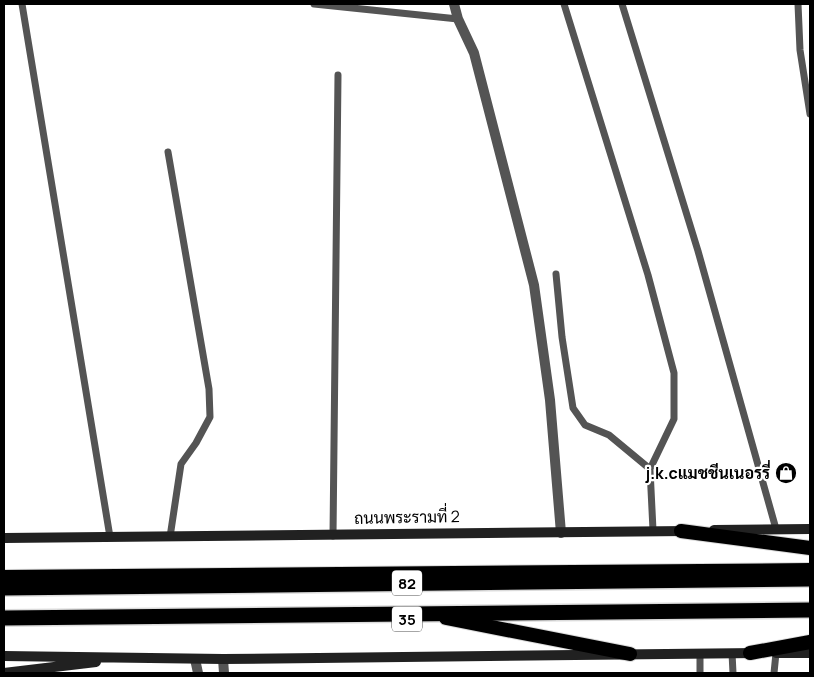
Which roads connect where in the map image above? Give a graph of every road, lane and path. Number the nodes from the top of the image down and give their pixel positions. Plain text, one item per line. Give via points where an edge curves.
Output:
1 (22, 4) edge
2 (314, 4) edge
3 (454, 4) edge
4 (564, 4) edge
5 (622, 4) edge
6 (798, 4) edge
7 (458, 19) junction
8 (338, 75) dead end
9 (810, 114) edge
10 (168, 152) dead end
11 (556, 274) dead end
12 (650, 469) junction
13 (776, 529) junction
14 (810, 529) edge
15 (653, 530) junction
16 (681, 531) junction
17 (561, 533) junction
18 (333, 536) junction
19 (110, 537) junction
20 (170, 537) junction
21 (4, 538) edge
22 (810, 548) edge
23 (810, 570) edge
24 (4, 577) edge
25 (810, 579) edge
26 (4, 588) edge
27 (810, 610) edge
28 (810, 615) edge
29 (4, 618) edge
30 (446, 618) junction
31 (4, 623) edge
32 (810, 642) edge
33 (732, 653) junction
34 (750, 653) junction
35 (776, 653) junction
36 (810, 653) edge
37 (630, 654) junction
38 (700, 654) junction
39 (4, 656) edge
40 (129, 657) junction
41 (195, 659) junction
42 (222, 659) junction
43 (4, 673) edge
44 (198, 673) edge
45 (224, 673) edge
46 (700, 673) edge
47 (733, 673) edge
48 (774, 673) edge

1 - 19 lane
2 - 7 lane
3 - 7 street
4 - 12 lane via 648,275 674,373 674,419
5 - 13 lane via 698,251
6 - 9 lane via 800,50
7 - 17 street via 474,54 534,285 550,400
8 - 18 lane
10 - 20 lane via 209,389 210,416 181,464
11 - 12 lane via 573,408 585,425 609,435
12 - 15 lane
13 - 14 main road, ถนนพระรามที่ 2
13 - 16 main road, ถนนพระรามที่ 2
15 - 16 main road, ถนนพระรามที่ 2
15 - 17 main road, ถนนพระรามที่ 2
16 - 22 highway
17 - 18 main road, ถนนพระรามที่ 2
18 - 20 main road, ถนนพระรามที่ 2
19 - 20 main road, ถนนพระรามที่ 2
19 - 21 main road, ถนนพระรามที่ 2
23 - 24 highway
25 - 26 highway, 82
27 - 29 highway, 82
28 - 30 highway, 35
30 - 31 highway, 35
30 - 37 highway
32 - 34 highway
33 - 34 main road
33 - 38 main road
33 - 47 lane
34 - 35 main road
35 - 36 main road
35 - 48 lane
37 - 38 main road
37 - 42 main road
38 - 46 lane
39 - 40 main road
40 - 41 main road
40 - 43 main road
41 - 42 main road
41 - 44 street
42 - 45 street

